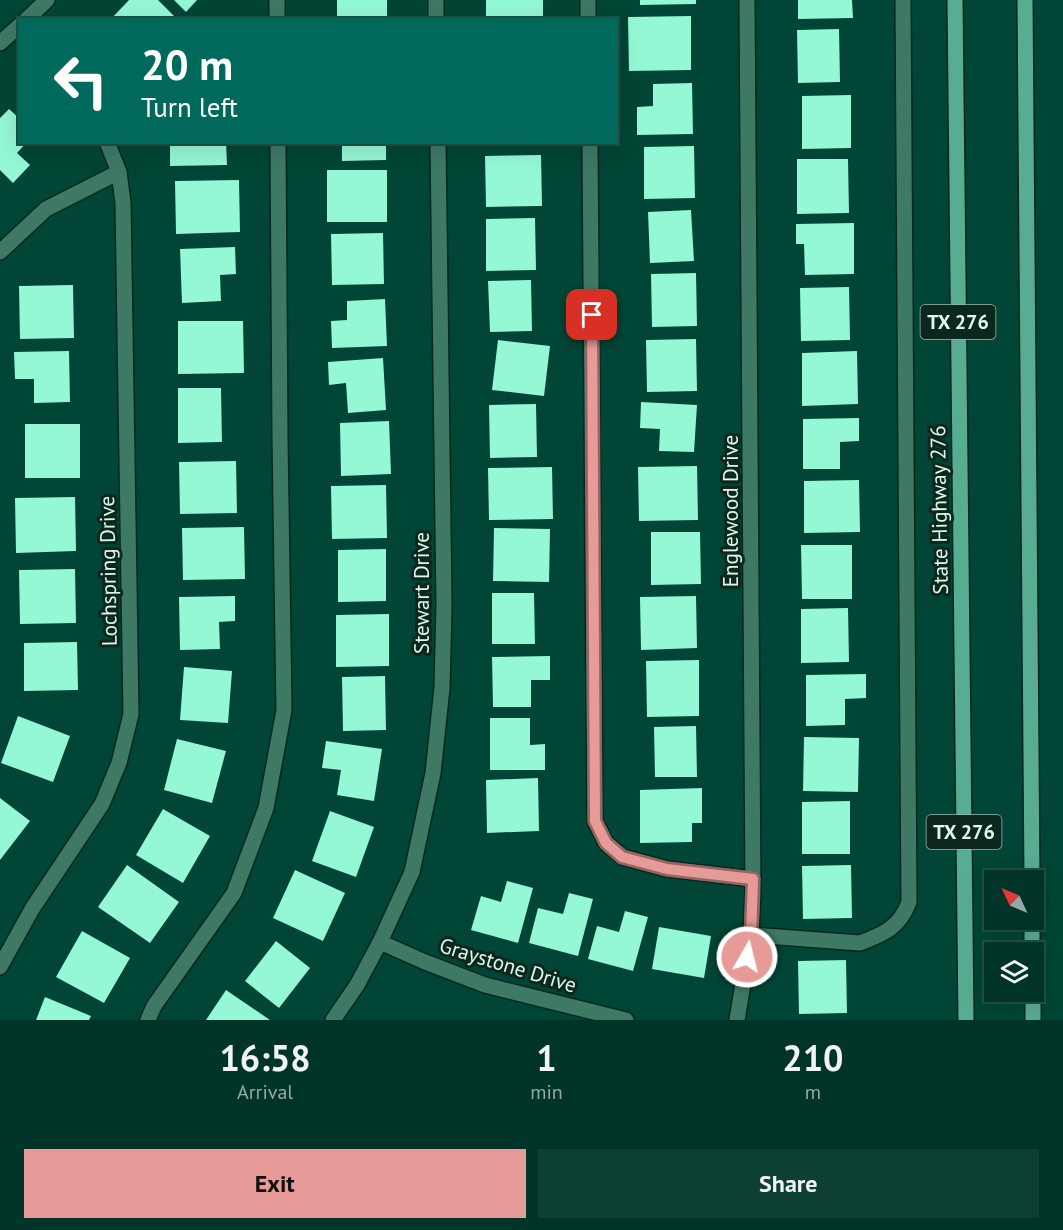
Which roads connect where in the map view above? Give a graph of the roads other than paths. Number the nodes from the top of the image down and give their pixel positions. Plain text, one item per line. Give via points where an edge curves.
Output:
1 (46, 0) edge
2 (277, 0) edge
3 (436, 0) edge
4 (588, 0) edge
5 (747, 0) edge
6 (903, 0) edge
7 (955, 0) edge
8 (1025, 0) edge
9 (28, 18) edge
10 (277, 18) edge
11 (436, 18) edge
12 (588, 18) edge
13 (18, 27) edge
14 (0, 43) edge
15 (107, 144) edge
16 (278, 144) edge
17 (438, 144) edge
18 (590, 144) edge
19 (119, 172) junction
20 (0, 252) edge
21 (1032, 870) edge
22 (753, 879) junction
23 (751, 935) junction
24 (380, 942) junction
25 (0, 967) edge
26 (1033, 1002) edge
27 (148, 1020) edge
28 (333, 1020) edge
29 (626, 1020) edge
30 (737, 1020) edge
31 (966, 1020) edge
32 (1033, 1020) edge

1 - 9 street
2 - 10 street
3 - 11 street
4 - 12 street
5 - 22 street, Englewood Drive
6 - 23 street via 909,902 893,928 860,943
7 - 31 main road, State Highway 276 / TX 276
8 - 21 main road, TX 276
13 - 14 street
15 - 19 street, Lochspring Drive
16 - 27 street via 284,710 266,808 234,893
17 - 24 street, Stewart Drive via 442,688 433,773 412,872
18 - 22 street via 595,821 606,843 622,857 667,869
19 - 20 street via 46,209
19 - 25 street, Lochspring Drive via 123,203 131,714 119,763 102,804 32,909
22 - 23 street, Englewood Drive
23 - 30 street, Englewood Drive
24 - 28 street, Stewart Drive via 357,986
24 - 29 street, Graystone Drive via 485,985
26 - 32 main road

